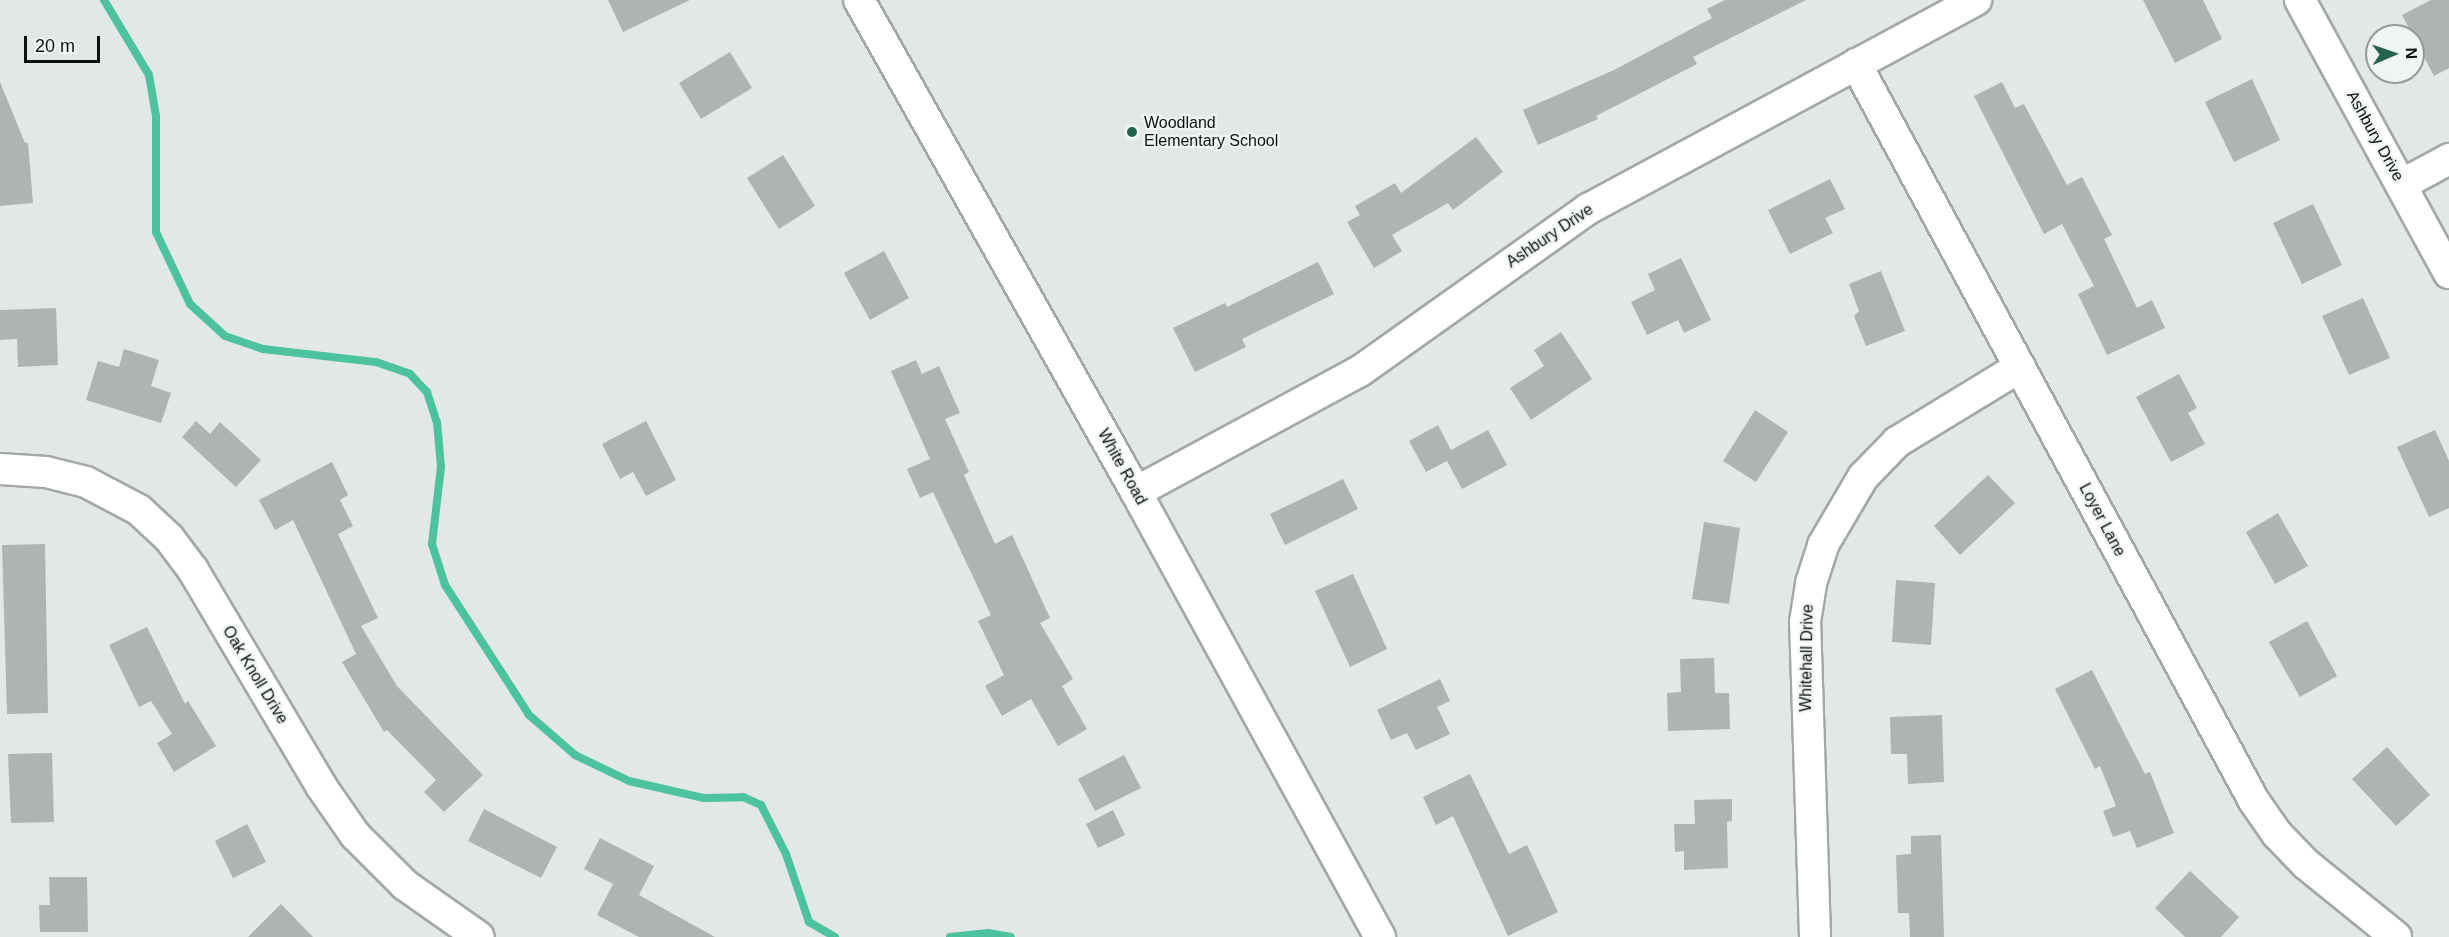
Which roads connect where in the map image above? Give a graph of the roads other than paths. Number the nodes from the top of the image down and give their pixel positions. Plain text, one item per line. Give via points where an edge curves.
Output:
1 (859, 0) edge
2 (1976, 0) edge
3 (2300, 0) edge
4 (1856, 64) junction
5 (2449, 159) edge
6 (2401, 185) junction
7 (2449, 273) edge
8 (2020, 367) junction
9 (0, 469) edge
10 (1136, 492) junction
11 (479, 937) edge
12 (1380, 937) edge
13 (1815, 937) edge
14 (2396, 937) edge

1 - 10 street, White Road
2 - 4 street, Ashbury Drive
3 - 6 street, Ashbury Drive
4 - 8 street, Loyer Lane
4 - 10 street, Ashbury Drive via 1588,209 1360,371
5 - 6 street
6 - 7 street, Ashbury Drive
8 - 13 street, Whitehall Drive via 1930,418 1897,442 1863,477 1823,545 1811,583 1804,642
8 - 14 street, Loyer Lane via 2254,801 2277,834 2306,864
9 - 11 street, Oak Knoll Drive via 46,472 86,482 130,505 169,538 193,570 321,786 355,835 405,885
10 - 12 street, White Road

